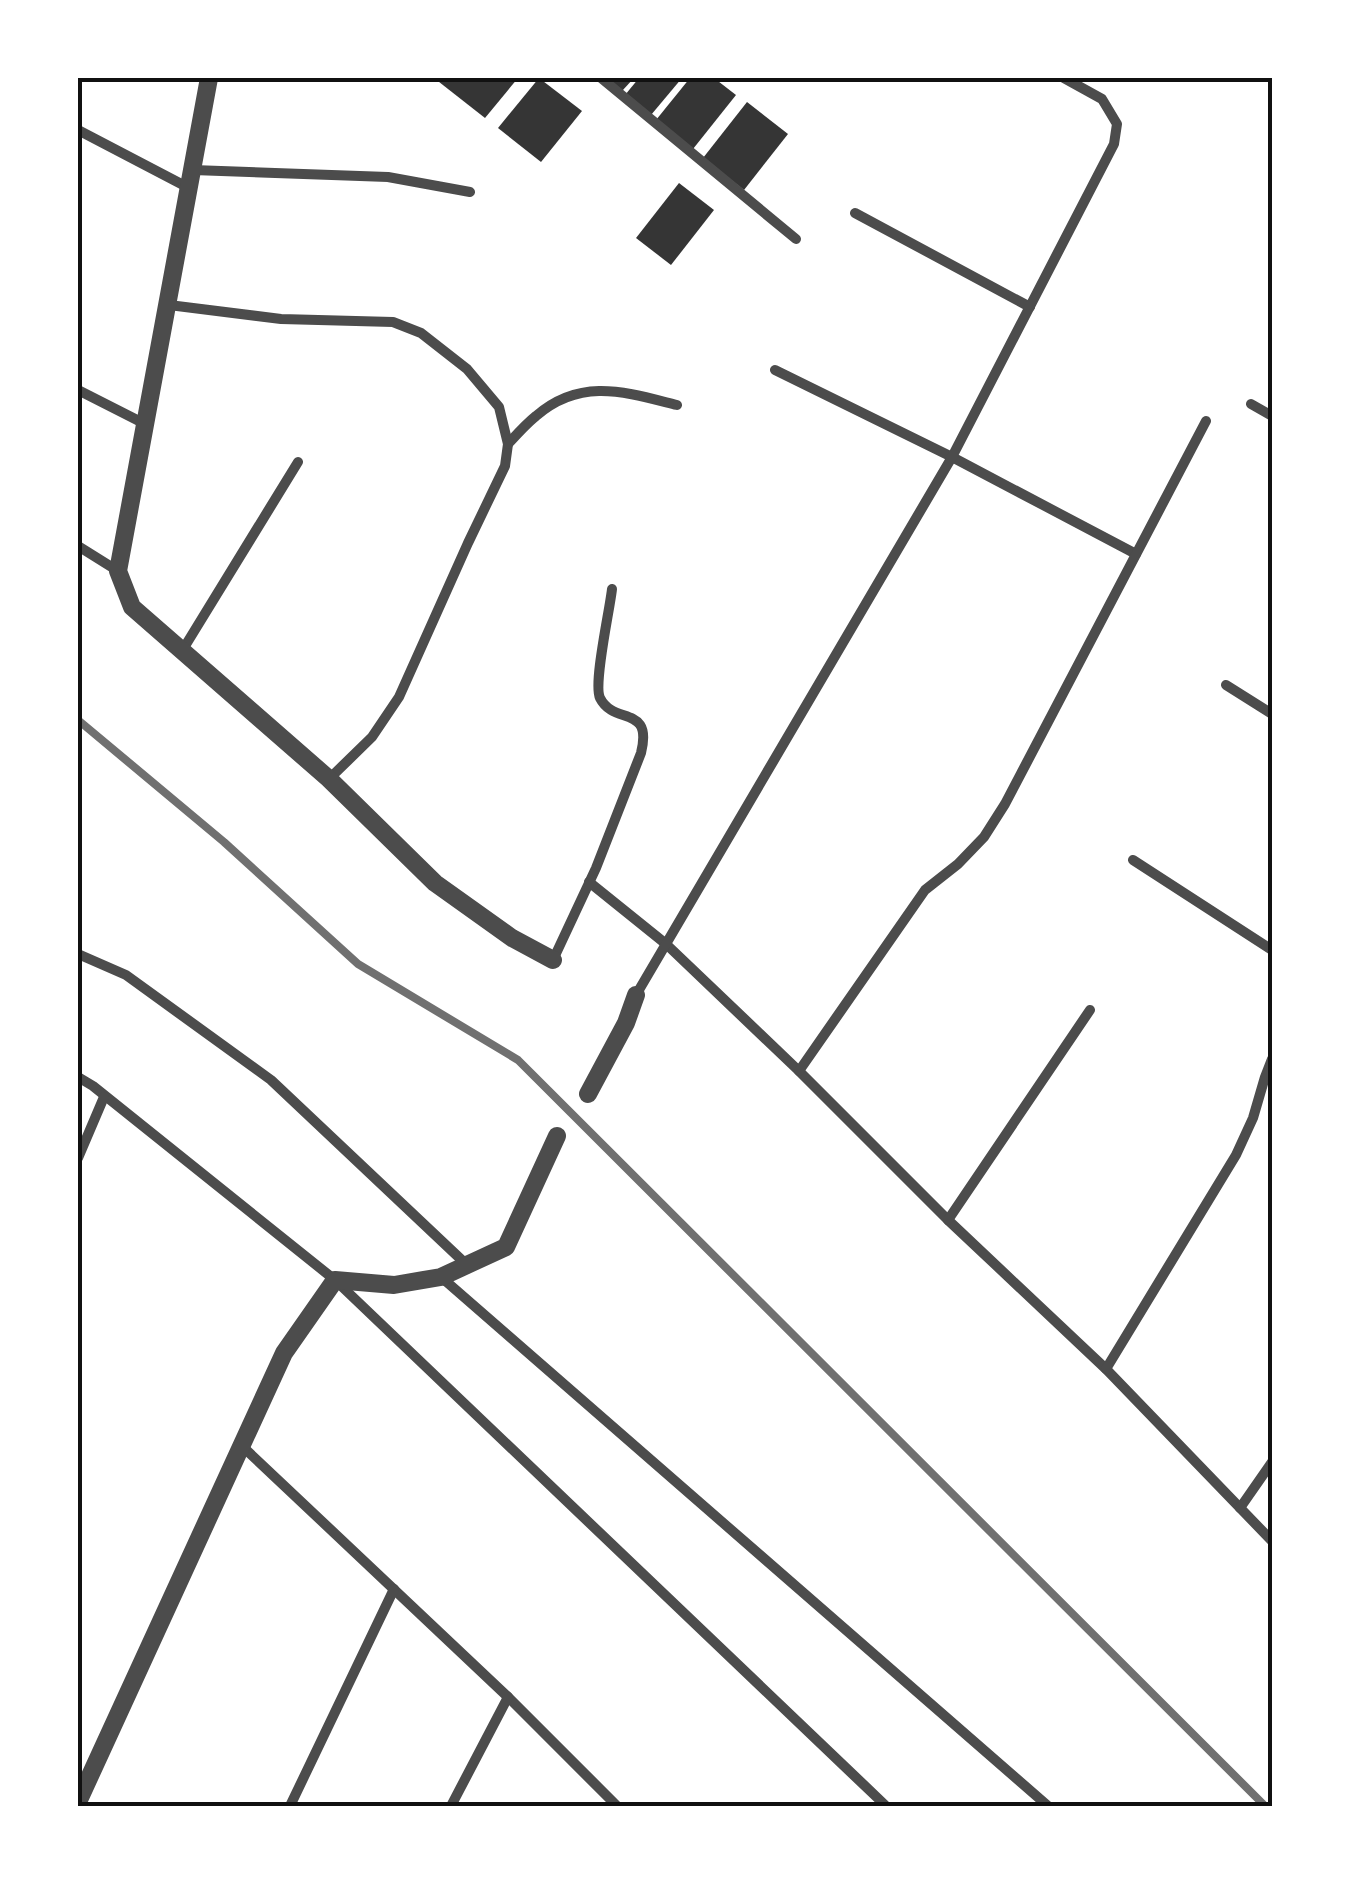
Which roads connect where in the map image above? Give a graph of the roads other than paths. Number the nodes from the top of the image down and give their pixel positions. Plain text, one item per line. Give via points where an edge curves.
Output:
1 (210, 78) edge
2 (602, 78) edge
3 (1064, 78) edge
4 (78, 130) edge
5 (191, 179) junction
6 (470, 192) dead end
7 (854, 213) dead end
8 (796, 239) dead end
9 (169, 306) junction
10 (1030, 307) junction
11 (775, 370) dead end
12 (78, 390) edge
13 (1251, 404) dead end
14 (677, 405) dead end
15 (1272, 416) edge
16 (1206, 421) dead end
17 (145, 424) junction
18 (508, 444) junction
19 (952, 457) junction
20 (298, 462) dead end
21 (78, 546) edge
22 (1136, 554) junction
23 (118, 571) junction
24 (612, 589) dead end
25 (182, 651) junction
26 (1226, 685) dead end
27 (1272, 714) edge
28 (329, 780) junction
29 (1134, 860) dead end
30 (589, 882) junction
31 (666, 944) junction
32 (1272, 950) edge
33 (78, 954) edge
34 (553, 960) joint
35 (636, 995) joint
36 (1090, 1010) dead end
37 (1272, 1059) edge
38 (799, 1070) junction
39 (78, 1077) edge
40 (588, 1094) dead end
41 (104, 1097) junction
42 (558, 1136) dead end
43 (78, 1158) edge
44 (948, 1220) junction
45 (467, 1264) junction
46 (441, 1277) junction
47 (335, 1280) junction
48 (1106, 1369) junction
49 (242, 1445) junction
50 (1272, 1462) edge
51 (1240, 1508) junction
52 (1272, 1541) edge
53 (394, 1589) junction
54 (508, 1697) junction
55 (78, 1802) edge
56 (290, 1806) edge
57 (451, 1806) edge
58 (617, 1806) edge
59 (886, 1806) edge
60 (1048, 1806) edge

1 - 5 street
2 - 8 street
3 - 10 street via 1102,99 1117,124 1114,144
4 - 5 street
5 - 6 street via 388,178
5 - 9 street
7 - 10 street
9 - 17 street
9 - 18 street via 407,327 467,369 499,407
10 - 19 street
11 - 19 street
12 - 17 street
13 - 15 street
14 - 18 street via 592,390 537,414
16 - 22 street
17 - 23 street
18 - 28 street via 505,466 399,697
19 - 22 street
19 - 31 street
20 - 25 street
21 - 23 street
22 - 38 street via 984,837 925,890
23 - 25 street via 132,607
24 - 30 street via 598,696 635,720 645,737
25 - 28 street
26 - 27 street
28 - 34 street via 436,883
29 - 32 street
30 - 31 street
30 - 34 street
31 - 35 street
31 - 38 street
33 - 45 street via 126,976 272,1080
35 - 40 street
36 - 44 street
37 - 48 street via 1236,1154
38 - 44 street
39 - 41 street
41 - 43 street
41 - 47 street
42 - 45 street via 506,1248
44 - 48 street
45 - 46 street
46 - 47 street via 394,1285
46 - 60 street
47 - 49 street via 284,1353
47 - 59 street
48 - 51 street
49 - 53 street
49 - 55 street
50 - 51 street
51 - 52 street
53 - 54 street
53 - 56 street
54 - 57 street
54 - 58 street

